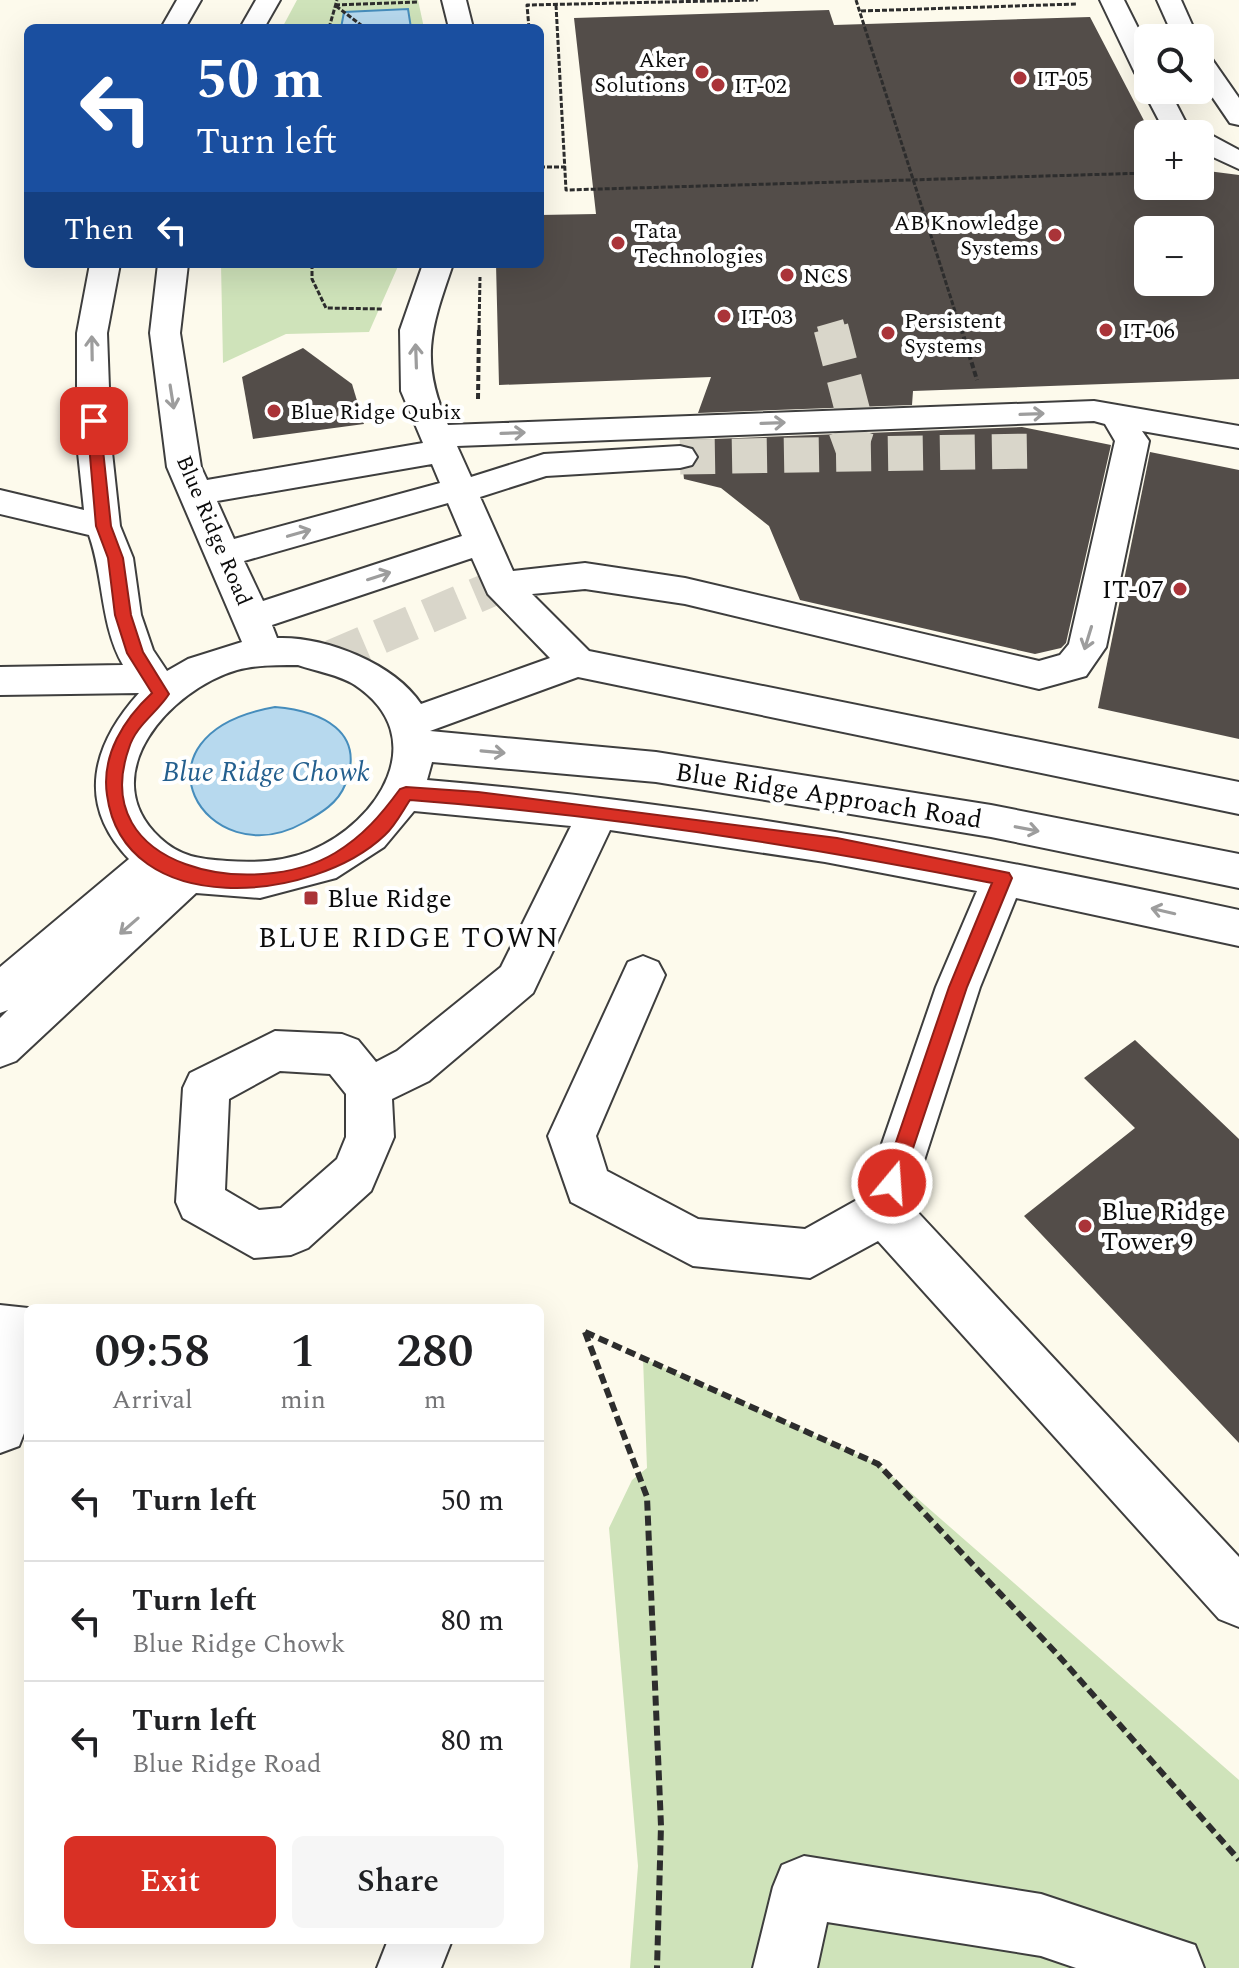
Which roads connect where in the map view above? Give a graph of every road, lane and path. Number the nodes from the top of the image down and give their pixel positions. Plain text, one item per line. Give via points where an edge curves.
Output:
1 (189, 0) edge
2 (268, 0) edge
3 (454, 0) edge
4 (758, 0) edge
5 (856, 0) edge
6 (1112, 0) edge
7 (1169, 0) edge
8 (336, 3) edge
9 (1080, 4) dead end
10 (556, 5) junction
11 (861, 11) junction
12 (175, 24) edge
13 (254, 24) edge
14 (330, 24) edge
15 (360, 24) edge
16 (460, 24) edge
17 (529, 24) edge
18 (1180, 24) edge
19 (1134, 45) edge
20 (1214, 80) edge
21 (1239, 117) edge
22 (1214, 148) edge
23 (1239, 161) edge
24 (544, 167) edge
25 (565, 167) junction
26 (1134, 173) edge
27 (915, 180) junction
28 (104, 268) edge
29 (173, 268) edge
30 (312, 268) edge
31 (437, 268) edge
32 (422, 310) junction
33 (1239, 414) edge
34 (988, 415) junction
35 (1117, 416) junction
36 (1239, 437) edge
37 (438, 444) junction
38 (680, 457) tunnel mouth
39 (459, 490) junction
40 (196, 493) junction
41 (0, 502) edge
42 (103, 526) junction
43 (482, 542) junction
44 (224, 554) junction
45 (501, 585) junction
46 (258, 635) junction
47 (577, 663) junction
48 (0, 681) edge
49 (156, 686) junction
50 (413, 734) junction
51 (406, 794) junction
52 (1239, 798) edge
53 (597, 815) junction
54 (173, 867) junction
55 (1239, 871) edge
56 (1003, 878) junction
57 (1239, 928) edge
58 (643, 975) dead end
59 (0, 994) edge
60 (0, 1047) edge
61 (369, 1088) junction
62 (883, 1211) junction
63 (0, 1331) edge
64 (24, 1334) edge
65 (24, 1362) edge
66 (0, 1427) edge
67 (1239, 1599) edge
68 (1239, 1860) edge
69 (418, 1944) edge
70 (409, 1968) edge
71 (657, 1968) edge
72 (785, 1968) edge
73 (1172, 1968) edge

1 - 12 street
2 - 13 street
3 - 8 path
3 - 16 street
4 - 10 path
5 - 11 path
6 - 19 street
7 - 18 street
8 - 14 path
8 - 15 path
9 - 11 path
10 - 17 path via 527,5
10 - 25 path
11 - 27 path
20 - 21 street
22 - 23 street
24 - 25 path
25 - 27 path via 566,190
26 - 27 path
27 - 34 path
42 -> 28 street via 94,443 92,333
29 -> 40 street, Blue Ridge Road via 165,333 170,387 184,467
30 - 32 path via 326,308
31 - 32 street
37 -> 32 street via 417,391 415,330
33 - 35 street
34 -> 35 street via 1094,411
37 -> 34 street
35 - 36 street
35 -> 45 street via 1132,441 1087,647 1073,666 1039,675 685,591 585,576
37 - 39 street
37 - 40 street
38 - 39 street via 544,465
39 - 43 street
44 -> 39 street
40 - 44 street, Blue Ridge Road
41 - 42 street
42 - 49 street via 135,653
43 - 45 street
46 -> 43 street
44 - 46 street, Blue Ridge Road
45 - 47 street
46 - 49 street via 227,659
46 - 50 street via 365,671 391,691
47 - 50 street
47 - 52 street
48 - 49 street
49 - 54 street via 122,744 113,777 118,811 135,841
50 - 51 street via 414,770
50 -> 55 street, Blue Ridge Approach Road via 991,821
51 - 53 street, Blue Ridge Approach Road
51 - 54 street via 380,830 339,859 290,878 238,883
53 - 56 street, Blue Ridge Approach Road via 837,845
53 - 61 street via 517,980 413,1066
54 - 59 street
54 -> 60 street via 92,959
57 -> 56 street, Blue Ridge Approach Road
56 - 62 street via 958,987
58 - 62 street via 572,1136 588,1186 693,1242 810,1254
61 - 61 street via 370,1137 354,1175 291,1231 254,1234 200,1202 206,1088 275,1051 342,1054
62 - 67 street
63 - 64 street
65 - 66 street
68 - 71 path via 1058,1655 878,1464 585,1332 647,1497 661,1826
69 - 70 street
72 - 73 street via 804,1887 1041,1925

